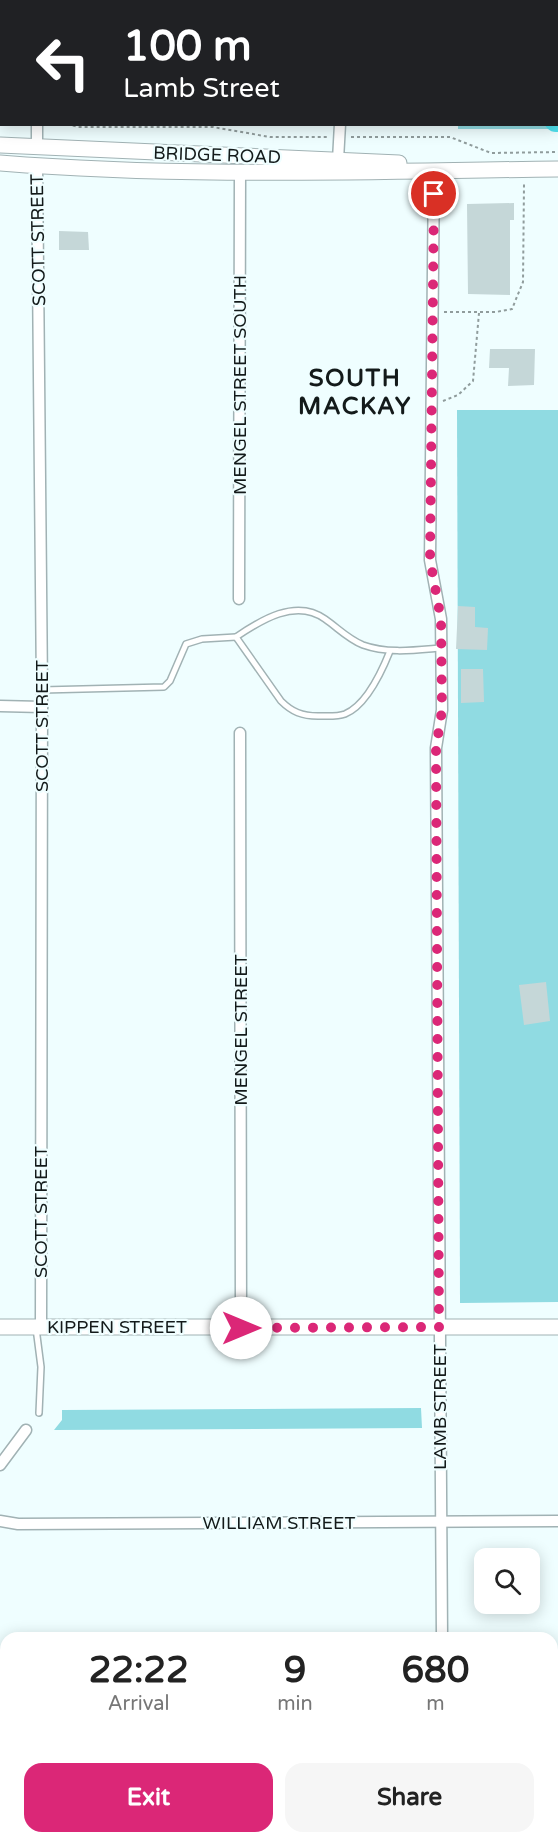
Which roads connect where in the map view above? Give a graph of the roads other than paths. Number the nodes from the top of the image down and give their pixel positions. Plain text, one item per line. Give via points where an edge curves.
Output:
1 (38, 126) edge
2 (340, 126) edge
3 (0, 145) edge
4 (37, 146) junction
5 (240, 155) junction
6 (0, 162) edge
7 (37, 166) junction
8 (338, 166) junction
9 (558, 169) edge
10 (434, 170) junction
11 (240, 172) junction
12 (239, 599) dead end
13 (236, 638) junction
14 (441, 648) junction
15 (390, 651) junction
16 (42, 690) junction
17 (0, 706) edge
18 (42, 707) junction
19 (240, 733) dead end
20 (0, 1327) edge
21 (38, 1327) junction
22 (439, 1327) junction
23 (558, 1327) edge
24 (241, 1328) junction
25 (39, 1413) dead end
26 (26, 1430) dead end
27 (0, 1465) edge
28 (0, 1521) edge
29 (440, 1521) junction
30 (558, 1521) edge
31 (442, 1632) edge

1 - 4 street, SCOTT STREET
2 - 8 street
3 - 4 street, BRIDGE ROAD
4 - 5 street, BRIDGE ROAD
4 - 7 street, SCOTT STREET
5 - 8 street, BRIDGE ROAD
5 - 11 street
6 - 7 street, BRIDGE ROAD
7 - 11 street, BRIDGE ROAD via 126,172
7 - 16 street, SCOTT STREET
8 - 10 street, BRIDGE ROAD
8 - 11 street, BRIDGE ROAD
9 - 10 street, BRIDGE ROAD
10 - 14 street, LAMB STREET via 430,560 440,610
11 - 12 street, MENGEL STREET SOUTH
13 - 15 lane via 264,620 303,610 316,613 362,645
13 - 15 lane via 281,701 306,716 339,716 356,707
13 - 16 lane via 202,639 186,644 164,687
14 - 15 lane
14 - 22 street, LAMB STREET via 442,710 436,748
16 - 18 street, SCOTT STREET
17 - 18 street
18 - 21 street, SCOTT STREET
19 - 24 street, MENGEL STREET
20 - 21 street, KIPPEN STREET
21 - 24 street, KIPPEN STREET
21 - 25 lane, SCOTT STREET
22 - 23 street, KIPPEN STREET
22 - 24 street, KIPPEN STREET
22 - 29 street, LAMB STREET
26 - 27 street
28 - 29 street, WILLIAM STREET
29 - 30 street, WILLIAM STREET
29 - 31 street, LAMB STREET

